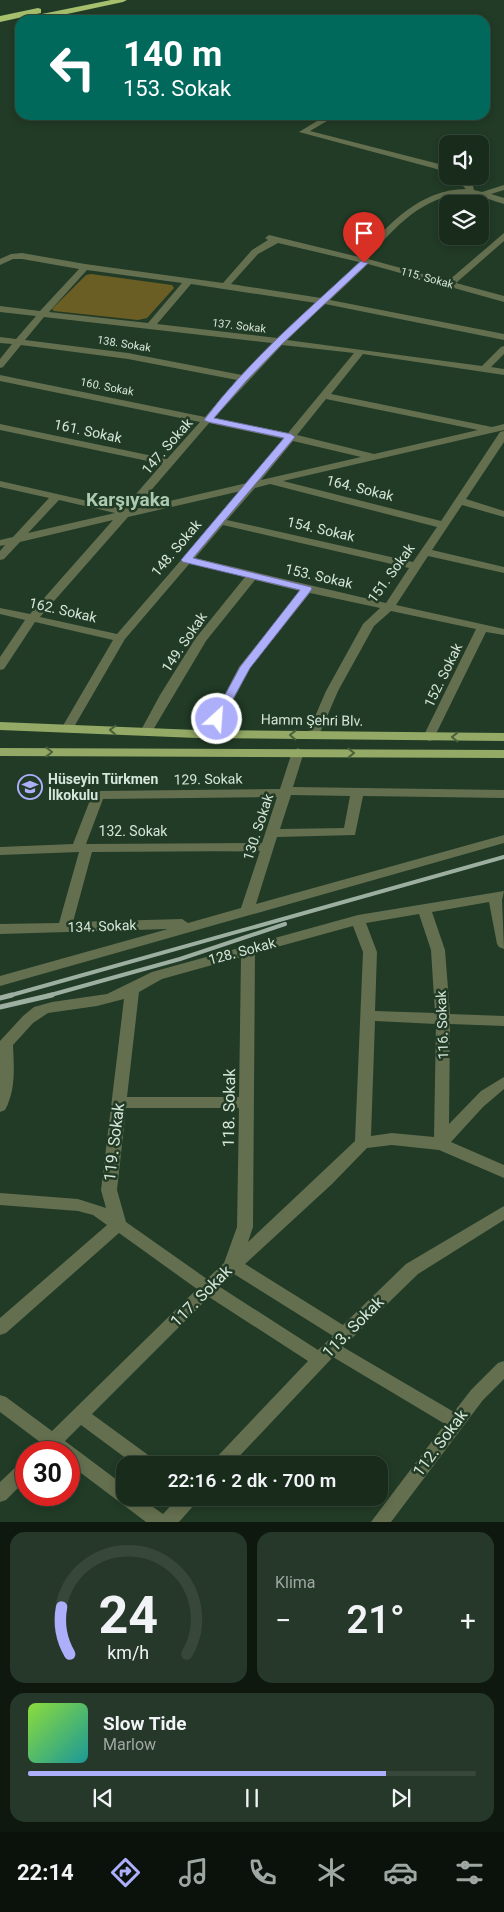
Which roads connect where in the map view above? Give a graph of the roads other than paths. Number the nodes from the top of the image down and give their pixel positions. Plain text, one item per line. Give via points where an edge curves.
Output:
1 (94, 0) edge
2 (123, 0) edge
3 (20, 15) edge
4 (51, 15) edge
5 (15, 16) edge
6 (0, 19) edge
7 (15, 23) edge
8 (0, 26) edge
9 (324, 120) edge
10 (439, 167) edge
11 (466, 185) edge
12 (504, 187) edge
13 (470, 192) junction
14 (481, 195) joint
15 (489, 197) edge
16 (504, 201) edge
17 (262, 236) dead end
18 (504, 236) edge
19 (278, 240) junction
20 (363, 261) junction
21 (0, 262) edge
22 (85, 267) junction
23 (188, 282) junction
24 (449, 284) junction
25 (225, 286) junction
26 (504, 299) edge
27 (322, 301) junction
28 (0, 309) edge
29 (42, 314) junction
30 (150, 327) junction
31 (504, 337) edge
32 (0, 340) edge
33 (18, 342) junction
34 (279, 342) junction
35 (504, 349) edge
36 (361, 351) junction
37 (0, 365) edge
38 (485, 368) junction
39 (504, 372) edge
40 (0, 378) edge
41 (244, 378) junction
42 (324, 396) junction
43 (208, 420) junction
44 (0, 427) edge
45 (504, 427) edge
46 (492, 430) junction
47 (504, 434) edge
48 (291, 437) junction
49 (373, 457) junction
50 (170, 463) junction
51 (268, 480) junction
52 (0, 484) edge
53 (252, 484) junction
54 (56, 496) junction
55 (460, 501) junction
56 (127, 512) junction
57 (504, 514) edge
58 (219, 521) junction
59 (444, 525) junction
60 (17, 539) junction
61 (0, 543) edge
62 (426, 552) junction
63 (0, 557) edge
64 (186, 560) junction
65 (416, 566) junction
66 (504, 570) edge
67 (254, 575) junction
68 (307, 589) junction
69 (389, 607) junction
70 (0, 611) edge
71 (32, 618) junction
72 (483, 627) junction
73 (504, 632) edge
74 (120, 638) junction
75 (0, 666) edge
76 (0, 726) edge
77 (67, 728) junction
78 (146, 732) junction
79 (210, 734) junction
80 (313, 735) junction
81 (430, 737) junction
82 (504, 738) edge
83 (0, 752) edge
84 (298, 752) junction
85 (504, 754) edge
86 (285, 792) junction
87 (357, 792) junction
88 (504, 794) edge
89 (272, 832) junction
90 (504, 839) edge
91 (267, 847) junction
92 (82, 848) junction
93 (0, 851) edge
94 (499, 896) edge
95 (424, 909) junction
96 (247, 910) junction
97 (358, 920) junction
98 (203, 923) junction
99 (65, 927) junction
100 (0, 929) edge
101 (504, 944) edge
102 (248, 949) junction
103 (0, 980) edge
104 (132, 990) junction
105 (367, 1016) junction
106 (443, 1018) junction
107 (504, 1021) edge
108 (3, 1046) edge
109 (504, 1082) edge
110 (119, 1102) junction
111 (246, 1103) junction
112 (0, 1106) edge
113 (362, 1143) junction
114 (441, 1144) junction
115 (504, 1172) edge
116 (0, 1199) edge
117 (504, 1212) edge
118 (119, 1224) junction
119 (232, 1264) junction
120 (208, 1288) junction
121 (0, 1328) edge
122 (345, 1335) junction
123 (326, 1354) junction
124 (504, 1368) edge
125 (0, 1402) edge
126 (81, 1415) junction
127 (456, 1422) junction
128 (42, 1441) edge
129 (54, 1441) edge
130 (136, 1456) edge
131 (229, 1456) edge
132 (80, 1462) edge
133 (15, 1479) edge
134 (116, 1489) edge
135 (0, 1494) edge
136 (144, 1506) edge
137 (182, 1506) edge
138 (171, 1520) edge
139 (380, 1522) edge

1 - 3 highway
2 - 4 highway
5 - 6 highway
7 - 8 highway
9 - 10 street via 303,132
11 - 13 street
12 - 14 street
13 - 14 street
13 - 20 street, 147. Sokak via 434,197 407,214
15 - 16 street
17 - 19 street, 115. Sokak
18 - 24 street
19 - 20 street, 115. Sokak
19 - 25 street via 259,248
20 - 24 street, 115. Sokak
20 - 27 street, 147. Sokak
21 - 22 street via 22,256
22 - 23 street
22 - 29 street
23 - 25 street
23 - 30 street
24 - 26 street, 115. Sokak
25 - 27 street
27 - 31 street
27 - 34 street, 147. Sokak
28 - 29 street, 137. Sokak
29 - 30 street, 137. Sokak
29 - 33 street
30 - 34 street, 137. Sokak
32 - 33 street, 138. Sokak
33 - 37 street
33 - 41 street, 138. Sokak via 128,356
34 - 36 street, 137. Sokak
34 - 41 street, 147. Sokak
35 - 38 street
36 - 38 street, 137. Sokak
36 - 42 street, 148. Sokak
38 - 39 street, 137. Sokak
40 - 43 street, 160. Sokak
41 - 43 street, 147. Sokak
42 - 46 street
42 - 48 street, 148. Sokak
43 - 48 street, 160. Sokak
43 - 50 street, 147. Sokak
44 - 50 street, 161. Sokak
45 - 46 street
46 - 49 street
47 - 55 street, 151. Sokak
48 - 49 street, 160. Sokak
48 - 53 street, 148. Sokak
49 - 51 street
50 - 56 street, 147. Sokak
51 - 53 street
51 - 59 street, 164. Sokak
52 - 54 street
53 - 56 street
53 - 58 street, 148. Sokak
54 - 56 street
54 - 60 street
55 - 57 street
55 - 59 street, 151. Sokak
56 - 60 street
56 - 71 street, 147. Sokak
58 - 64 street, 148. Sokak
58 - 65 street, 154. Sokak
59 - 62 street, 151. Sokak
60 - 61 street
60 - 63 street
62 - 65 street, 151. Sokak
62 - 66 street
64 - 67 street, 153. Sokak
64 - 74 street, 148. Sokak
65 - 69 street, 151. Sokak
67 - 68 street, 153. Sokak
67 - 78 street, 149. Sokak via 201,639
68 - 69 street, 153. Sokak
68 - 79 street via 245,667
69 - 72 street, 153. Sokak
69 - 80 street, 151. Sokak via 369,624 332,691
70 - 71 street, 162. Sokak
71 - 74 street, 162. Sokak
71 - 75 street, 147. Sokak
72 - 73 street, 153. Sokak
72 - 81 street, 152. Sokak
74 - 77 street, 148. Sokak
76 - 77 main road, Hamm Şehri Blv.
78 -> 77 main road, Hamm Şehri Blv.
78 - 79 main road, Hamm Şehri Blv.
80 -> 79 main road, Hamm Şehri Blv.
80 - 81 main road, Hamm Şehri Blv.
82 -> 81 main road, Hamm Şehri Blv.
83 -> 84 main road
84 -> 85 main road
84 - 86 street, 130. Sokak
86 - 87 street
86 - 89 street, 130. Sokak
86 - 92 street, 129. Sokak via 98,795
87 - 88 street
87 - 89 street via 350,832
89 - 91 street, 130. Sokak
90 - 96 street
91 - 92 street, 132. Sokak
91 - 96 street, 130. Sokak
92 - 93 street, 132. Sokak
92 - 99 street
94 - 95 street, 128. Sokak
94 - 101 street
95 - 97 street, 128. Sokak
95 - 106 street, 116. Sokak via 438,950
96 - 98 street
97 - 102 street, 128. Sokak
97 - 105 street via 370,952
98 - 99 street, 134. Sokak
98 - 103 street
99 - 100 street, 134. Sokak
102 - 104 street, 128. Sokak via 157,975
102 - 111 street, 118. Sokak
104 - 108 street, 128. Sokak via 104,1000 40,1010
104 - 110 street, 119. Sokak
105 - 106 street
105 - 113 street
106 - 107 street
106 - 114 street, 116. Sokak
108 - 112 street via 7,1080
109 - 114 street via 469,1110
110 - 111 street
110 - 118 street, 119. Sokak via 109,1190
111 - 119 street, 118. Sokak via 245,1228
113 - 114 street via 392,1139
113 - 119 street, 117. Sokak via 326,1180
114 - 115 street
116 - 118 street via 78,1205 98,1210
117 - 122 street, 113. Sokak via 412,1269
118 - 120 street
118 - 121 street
119 - 120 street, 117. Sokak
119 - 122 street
120 - 123 street
120 - 126 street, 117. Sokak
122 - 123 street, 113. Sokak
123 - 127 street
123 - 131 street, 113. Sokak
124 - 127 street, 112. Sokak via 477,1394
125 - 128 street
126 - 129 street, 117. Sokak
126 - 130 street
127 - 139 street, 112. Sokak
132 - 134 street
133 - 135 street
136 - 138 street
137 - 138 street

